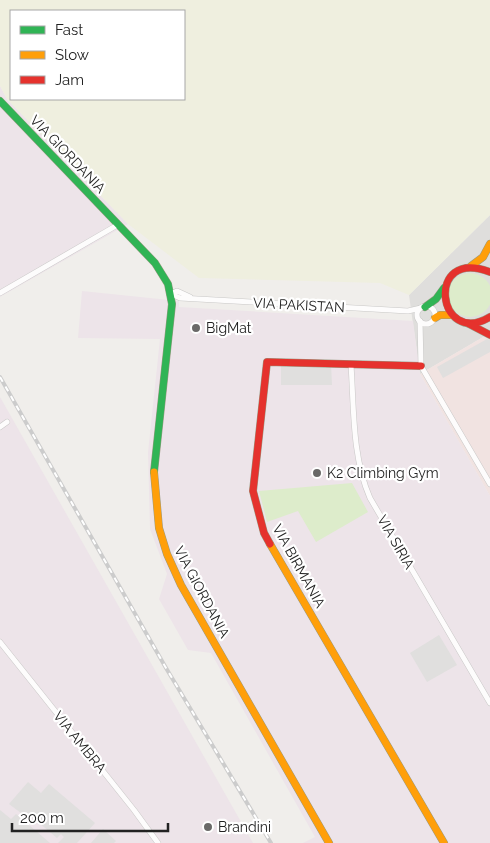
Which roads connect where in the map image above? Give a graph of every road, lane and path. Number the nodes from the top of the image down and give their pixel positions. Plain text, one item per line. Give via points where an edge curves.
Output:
1 (0, 101) edge
2 (118, 224) junction
3 (490, 244) edge
4 (490, 265) edge
5 (471, 266) junction
6 (490, 272) edge
7 (444, 288) junction
8 (174, 292) junction
9 (0, 293) edge
10 (190, 297) junction
11 (180, 298) junction
12 (172, 304) junction
13 (423, 307) junction
14 (408, 311) junction
15 (452, 315) junction
16 (490, 316) edge
17 (435, 318) junction
18 (419, 320) junction
19 (466, 322) junction
20 (426, 324) junction
21 (421, 329) junction
22 (490, 335) edge
23 (351, 365) junction
24 (421, 366) junction
25 (8, 422) dead end
26 (0, 427) edge
27 (490, 484) edge
28 (0, 642) edge
29 (490, 703) edge
30 (158, 843) edge
31 (329, 843) edge
32 (444, 843) edge

1 - 2 street, VIA GIORDANIA
2 - 8 street, VIA GIORDANIA via 155,262
2 - 9 street
3 - 5 street via 483,257
4 - 6 street
5 - 6 street
5 - 7 street via 455,271
7 - 13 street
7 - 15 street via 444,300
8 - 10 street, VIA PAKISTAN
8 - 11 street, VIA PAKISTAN
8 - 12 street, VIA GIORDANIA
10 - 11 street, VIA PAKISTAN
10 - 14 street, VIA PAKISTAN
11 - 12 street
12 - 31 street, VIA GIORDANIA via 154,468 156,508 164,548 181,585
13 - 14 street, VIA PAKISTAN
13 - 17 street via 434,310
13 - 18 street via 418,313
14 - 18 street
15 - 17 street
15 - 19 street
16 - 19 street via 481,322
17 - 20 street
18 - 20 street
18 - 21 street
19 - 22 street
20 - 21 street
21 - 24 street
23 - 24 street, VIA BIRMANIA
23 - 29 street, VIA SIRIA via 359,461 370,498
23 - 32 street, VIA BIRMANIA via 267,362 254,475 258,514 264,533
24 - 27 street
25 - 26 street
28 - 30 street, VIA AMBRA

